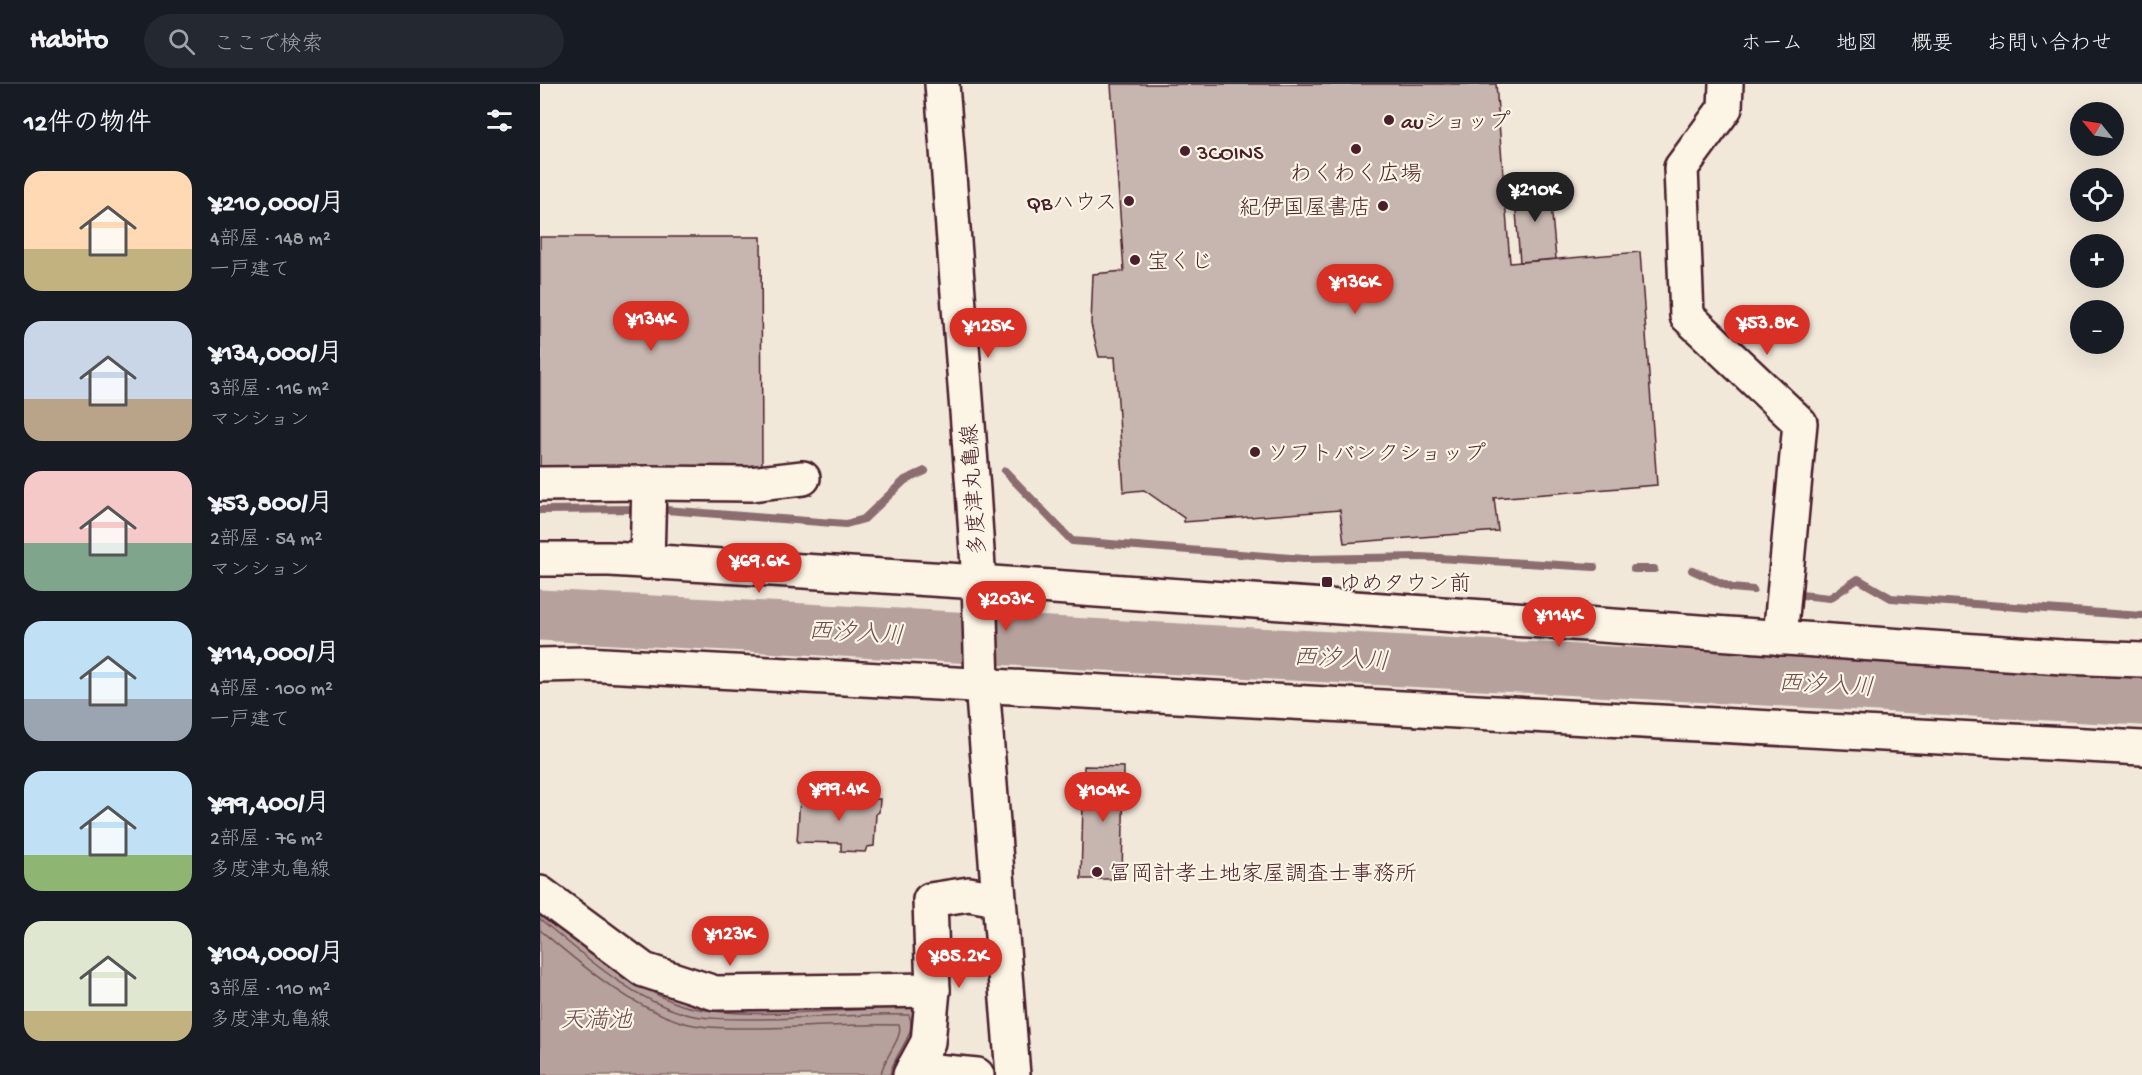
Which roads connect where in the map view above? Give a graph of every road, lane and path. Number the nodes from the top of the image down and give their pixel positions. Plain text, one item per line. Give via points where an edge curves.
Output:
1 (942, 84) edge
2 (1726, 84) edge
3 (803, 478) dead end
4 (540, 484) edge
5 (649, 501) junction
6 (540, 559) edge
7 (647, 562) junction
8 (979, 595) junction
9 (1780, 638) junction
10 (2142, 660) edge
11 (540, 665) edge
12 (981, 671) junction
13 (2142, 748) edge
14 (540, 893) edge
15 (997, 899) junction
16 (933, 990) junction
17 (912, 1072) edge
18 (977, 1075) edge
19 (1013, 1075) edge

1 - 8 street, 多度津丸亀線
2 - 9 street via 1725,108 1681,168 1687,316 1800,423
3 - 5 street
4 - 5 street
5 - 7 street
6 - 7 street
7 - 8 street
8 - 9 street
8 - 12 street, 多度津丸亀線
9 - 10 street
11 - 12 street
12 - 13 street
12 - 15 street, 多度津丸亀線
14 - 16 street via 644,970 715,993
15 - 16 street via 969,894 930,900
15 - 19 street, 多度津丸亀線
16 - 17 street via 928,1042
17 - 18 street

